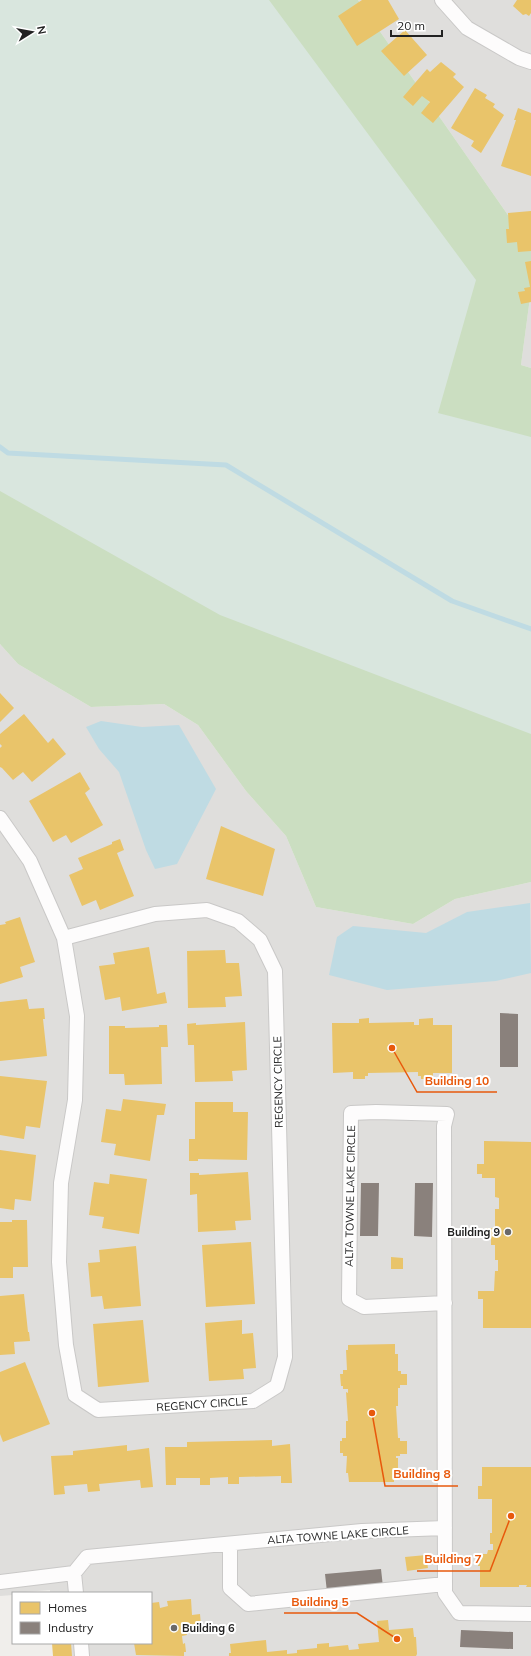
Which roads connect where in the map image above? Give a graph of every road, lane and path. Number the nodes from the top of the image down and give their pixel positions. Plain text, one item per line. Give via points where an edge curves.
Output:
1 (442, 0) edge
2 (531, 62) edge
3 (0, 818) edge
4 (64, 938) junction
5 (445, 1303) junction
6 (446, 1528) junction
7 (230, 1544) junction
8 (74, 1573) junction
9 (0, 1582) edge
10 (445, 1584) junction
11 (76, 1592) edge
12 (531, 1614) edge
13 (81, 1644) edge
14 (82, 1656) edge

1 - 2 street via 467,28 519,58
3 - 4 street, REGENCY CIRCLE via 30,861
4 - 4 street, REGENCY CIRCLE via 77,1016 75,1100 61,1183 59,1262 66,1345 74,1395 98,1410 253,1401 277,1386 285,1357 275,971 260,940 238,921 207,910 155,914
5 - 5 street, ALTA TOWNE LAKE CIRCLE via 364,1307 349,1299 351,1113 447,1114 444,1126
5 - 6 street, ALTA TOWNE LAKE CIRCLE
6 - 7 street, ALTA TOWNE LAKE CIRCLE via 362,1531
6 - 10 street, ALTA TOWNE LAKE CIRCLE
7 - 8 street, ALTA TOWNE LAKE CIRCLE via 87,1558
7 - 10 street via 230,1588 248,1604
8 - 9 street
8 - 11 street
10 - 12 street, ALTA TOWNE LAKE CIRCLE via 445,1593 459,1613
13 - 14 street

